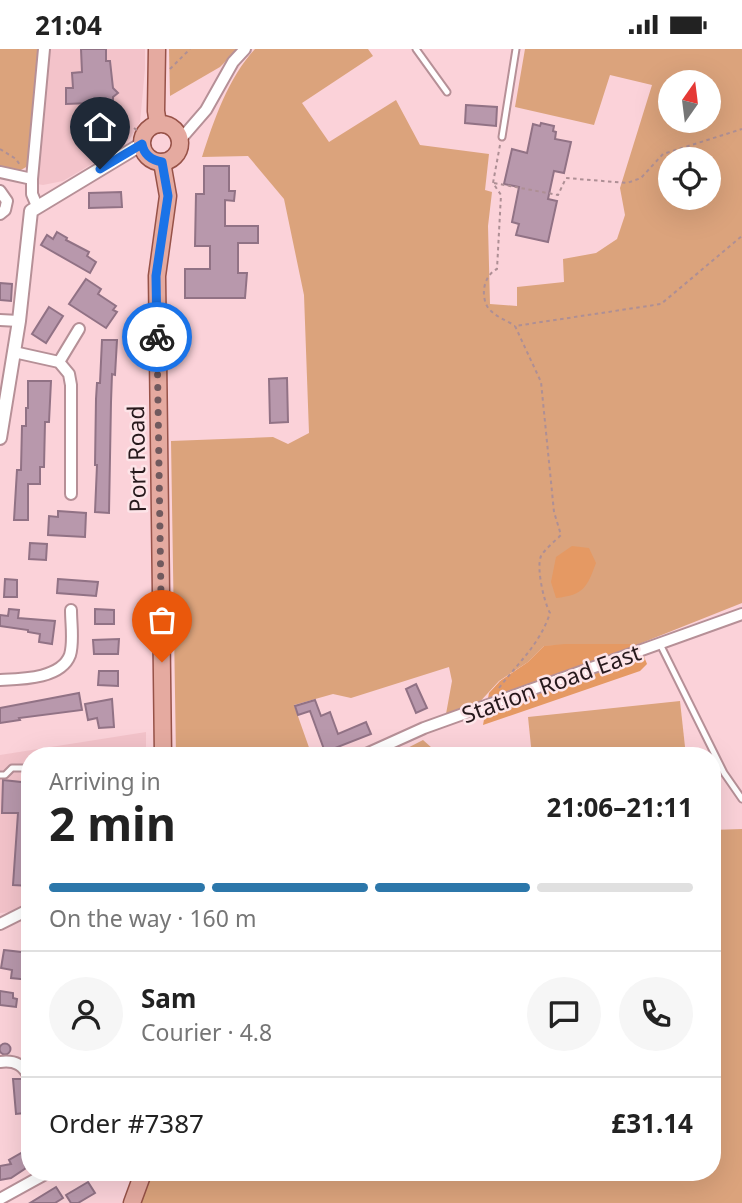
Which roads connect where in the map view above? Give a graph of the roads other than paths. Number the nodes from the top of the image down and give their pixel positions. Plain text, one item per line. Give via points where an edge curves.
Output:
1 (44, 49) edge
2 (157, 49) edge
3 (245, 49) edge
4 (416, 49) edge
5 (516, 49) edge
6 (447, 92) dead end
7 (158, 124) junction
8 (140, 137) junction
9 (502, 137) road end
10 (180, 140) junction
11 (162, 162) junction
12 (0, 172) edge
13 (32, 179) junction
14 (0, 191) edge
15 (37, 206) junction
16 (0, 214) edge
17 (0, 320) edge
18 (19, 321) junction
19 (79, 329) dead end
20 (14, 352) junction
21 (59, 362) junction
22 (0, 438) edge
23 (71, 494) dead end
24 (71, 610) dead end
25 (742, 614) edge
26 (660, 644) junction
27 (0, 680) edge
28 (163, 747) edge
29 (382, 747) edge
30 (711, 747) edge
31 (721, 767) edge
32 (21, 768) edge
33 (0, 775) edge
34 (742, 799) edge
35 (21, 914) edge
36 (0, 924) edge
37 (0, 1062) edge
38 (21, 1065) edge
39 (34, 1181) edge
40 (140, 1181) edge
41 (5, 1199) edge
42 (132, 1203) edge

1 - 13 street
2 - 7 main road
3 - 10 street via 206,110
4 - 6 lane
5 - 9 lane
7 - 8 main road
7 - 10 main road via 171,127
8 - 11 main road via 145,153
8 - 15 street
10 - 11 main road via 173,158
11 - 28 main road, Port Road via 168,196 156,296
12 - 13 street
13 - 15 street
14 - 16 street via 7,201
15 - 18 street via 29,218
17 - 18 street
18 - 20 street
19 - 21 street
20 - 21 street
20 - 22 street
21 - 23 street via 71,385
24 - 27 street via 70,654 65,663 40,676
25 - 26 street, Station Road East
26 - 29 street, Station Road East
26 - 30 lane
31 - 34 lane
32 - 33 lane
35 - 36 street
37 - 38 street
39 - 41 street
40 - 42 main road

